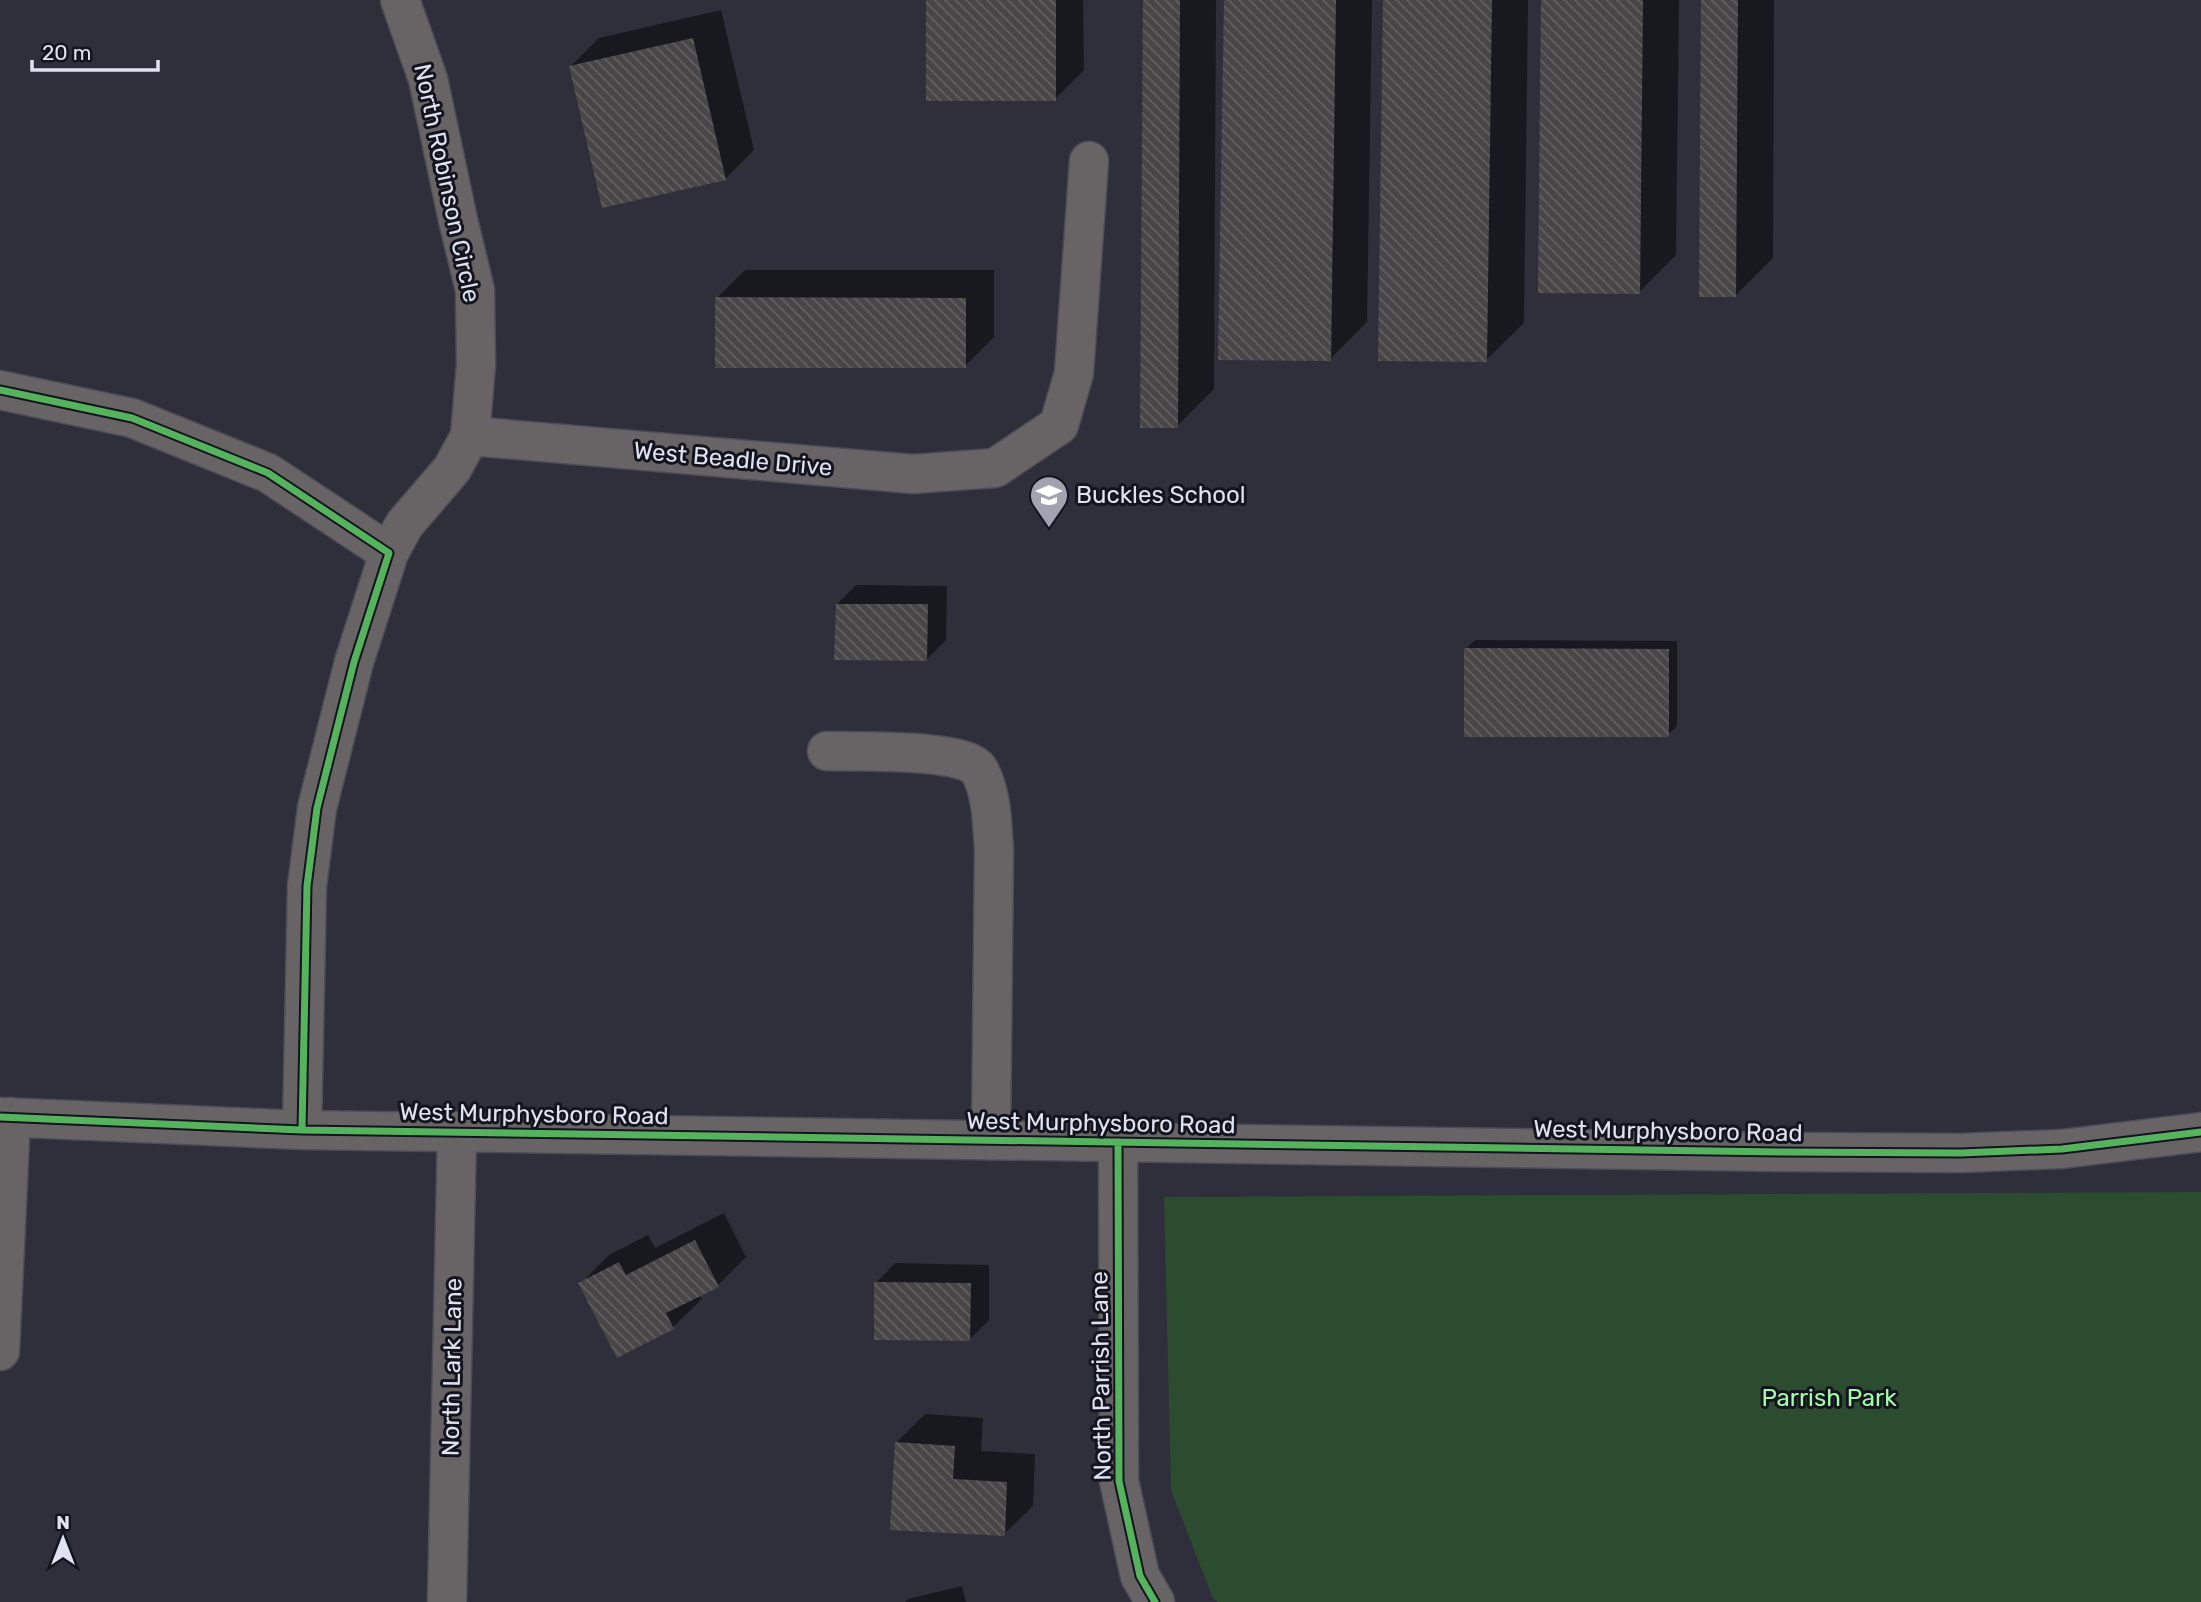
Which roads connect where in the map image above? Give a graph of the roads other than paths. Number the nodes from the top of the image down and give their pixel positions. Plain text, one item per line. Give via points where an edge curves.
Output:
1 (400, 0) edge
2 (1089, 161) dead end
3 (0, 390) edge
4 (471, 436) junction
5 (389, 553) junction
6 (827, 751) dead end
7 (6, 1117) edge
8 (302, 1130) junction
9 (457, 1131) junction
10 (2201, 1132) edge
11 (991, 1141) junction
12 (1118, 1142) junction
13 (0, 1352) edge
14 (447, 1602) edge
15 (1156, 1602) edge

1 - 4 street, North Robinson Circle via 428,79 475,290
2 - 4 street, West Beadle Drive via 1074,373 1059,425 995,468 913,474
3 - 5 street via 132,418 268,473
4 - 5 street, North Robinson Circle via 452,469 404,525
5 - 8 street, North Robinson Circle via 354,662 317,808 307,886
6 - 11 street via 942,754 965,759 978,768 991,809 994,849
7 - 8 street, West Murphysboro Road
7 - 13 street
8 - 9 street, West Murphysboro Road
9 - 11 street, West Murphysboro Road
9 - 14 street, North Lark Lane
10 - 12 street, West Murphysboro Road via 2062,1149 1961,1153
11 - 12 street, West Murphysboro Road
12 - 15 street, North Parrish Lane via 1119,1481 1140,1576

